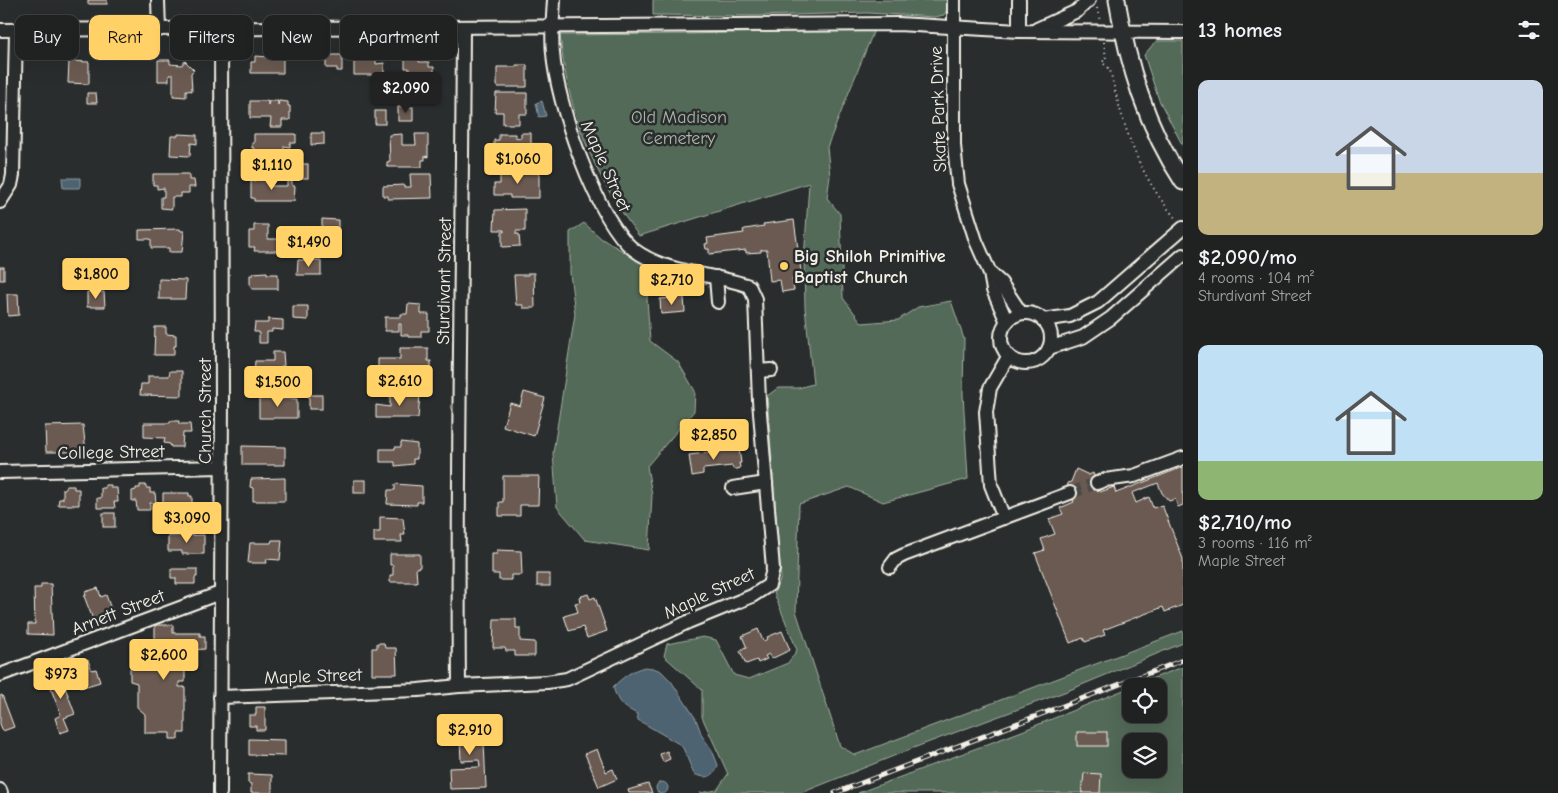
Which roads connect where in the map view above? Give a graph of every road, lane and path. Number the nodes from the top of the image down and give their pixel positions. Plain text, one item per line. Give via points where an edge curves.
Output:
1 (158, 0) edge
2 (554, 0) edge
3 (954, 0) edge
4 (1019, 0) edge
5 (1088, 0) edge
6 (1117, 0) edge
7 (158, 15) edge
8 (552, 26) junction
9 (463, 27) junction
10 (954, 28) junction
11 (0, 30) edge
12 (15, 30) edge
13 (253, 30) edge
14 (1019, 31) junction
15 (1033, 31) junction
16 (1102, 32) junction
17 (1122, 32) junction
18 (1183, 32) edge
19 (15, 60) edge
20 (222, 60) edge
21 (1183, 182) edge
22 (0, 202) edge
23 (1181, 225) edge
24 (1183, 255) edge
25 (990, 273) junction
26 (716, 277) junction
27 (718, 302) dead end
28 (1087, 310) junction
29 (1021, 313) junction
30 (1043, 320) junction
31 (1007, 322) junction
32 (1096, 328) junction
33 (1049, 348) junction
34 (1008, 357) junction
35 (771, 370) dead end
36 (758, 371) junction
37 (1183, 458) edge
38 (222, 467) junction
39 (0, 472) edge
40 (766, 483) junction
41 (1097, 483) tunnel mouth
42 (733, 488) dead end
43 (1070, 493) tunnel mouth
44 (1004, 518) junction
45 (890, 567) dead end
46 (220, 592) junction
47 (0, 675) edge
48 (459, 686) junction
49 (220, 696) junction
50 (220, 793) edge

1 - 7 street
2 - 8 street, Maple Street
3 - 10 street, Skate Park Drive
4 - 14 street
5 - 15 street via 1077,11
5 - 16 path via 1098,11
6 - 17 main road
8 - 9 street
8 - 10 street via 898,24
8 - 26 street, Maple Street via 553,55 568,126 603,208 615,228 633,248 650,258 665,265
9 - 13 street
9 - 48 street, Sturdivant Street
10 - 14 street
10 - 25 street, Skate Park Drive via 954,145 958,184 973,234
11 - 12 street
14 - 15 street
15 - 16 street
16 - 17 street
16 - 23 path via 1106,59 1102,62 1110,70 1128,138 1148,180
17 - 18 street
17 - 21 main road via 1146,114
19 - 22 street via 13,175
20 - 38 street, Church Street
23 - 28 street via 1118,286
24 - 32 street
25 - 29 street, Skate Park Drive via 1001,283
25 - 31 street, Skate Park Drive via 993,290
26 - 27 street
26 - 36 street, Maple Street via 749,286 755,299 762,320
28 - 30 street
28 - 32 street
29 - 30 street via 1031,313
29 - 31 street
30 - 33 street via 1051,333
31 - 34 street via 1001,334 1001,344
32 - 33 street via 1083,337
33 - 34 street via 1040,360 1031,364 1021,364
34 - 44 street via 990,388 986,412 991,485
35 - 36 street
36 - 40 street, Maple Street
37 - 41 street via 1134,476
38 - 39 street, College Street
38 - 46 street, Church Street
40 - 42 street
40 - 48 street, Maple Street via 773,569 769,584 763,590 567,679
43 - 44 street
44 - 45 street via 904,555
46 - 47 street, Arnett Street
46 - 49 street, Church Street
48 - 49 street, Maple Street via 418,690 249,691
49 - 50 street, Church Street

